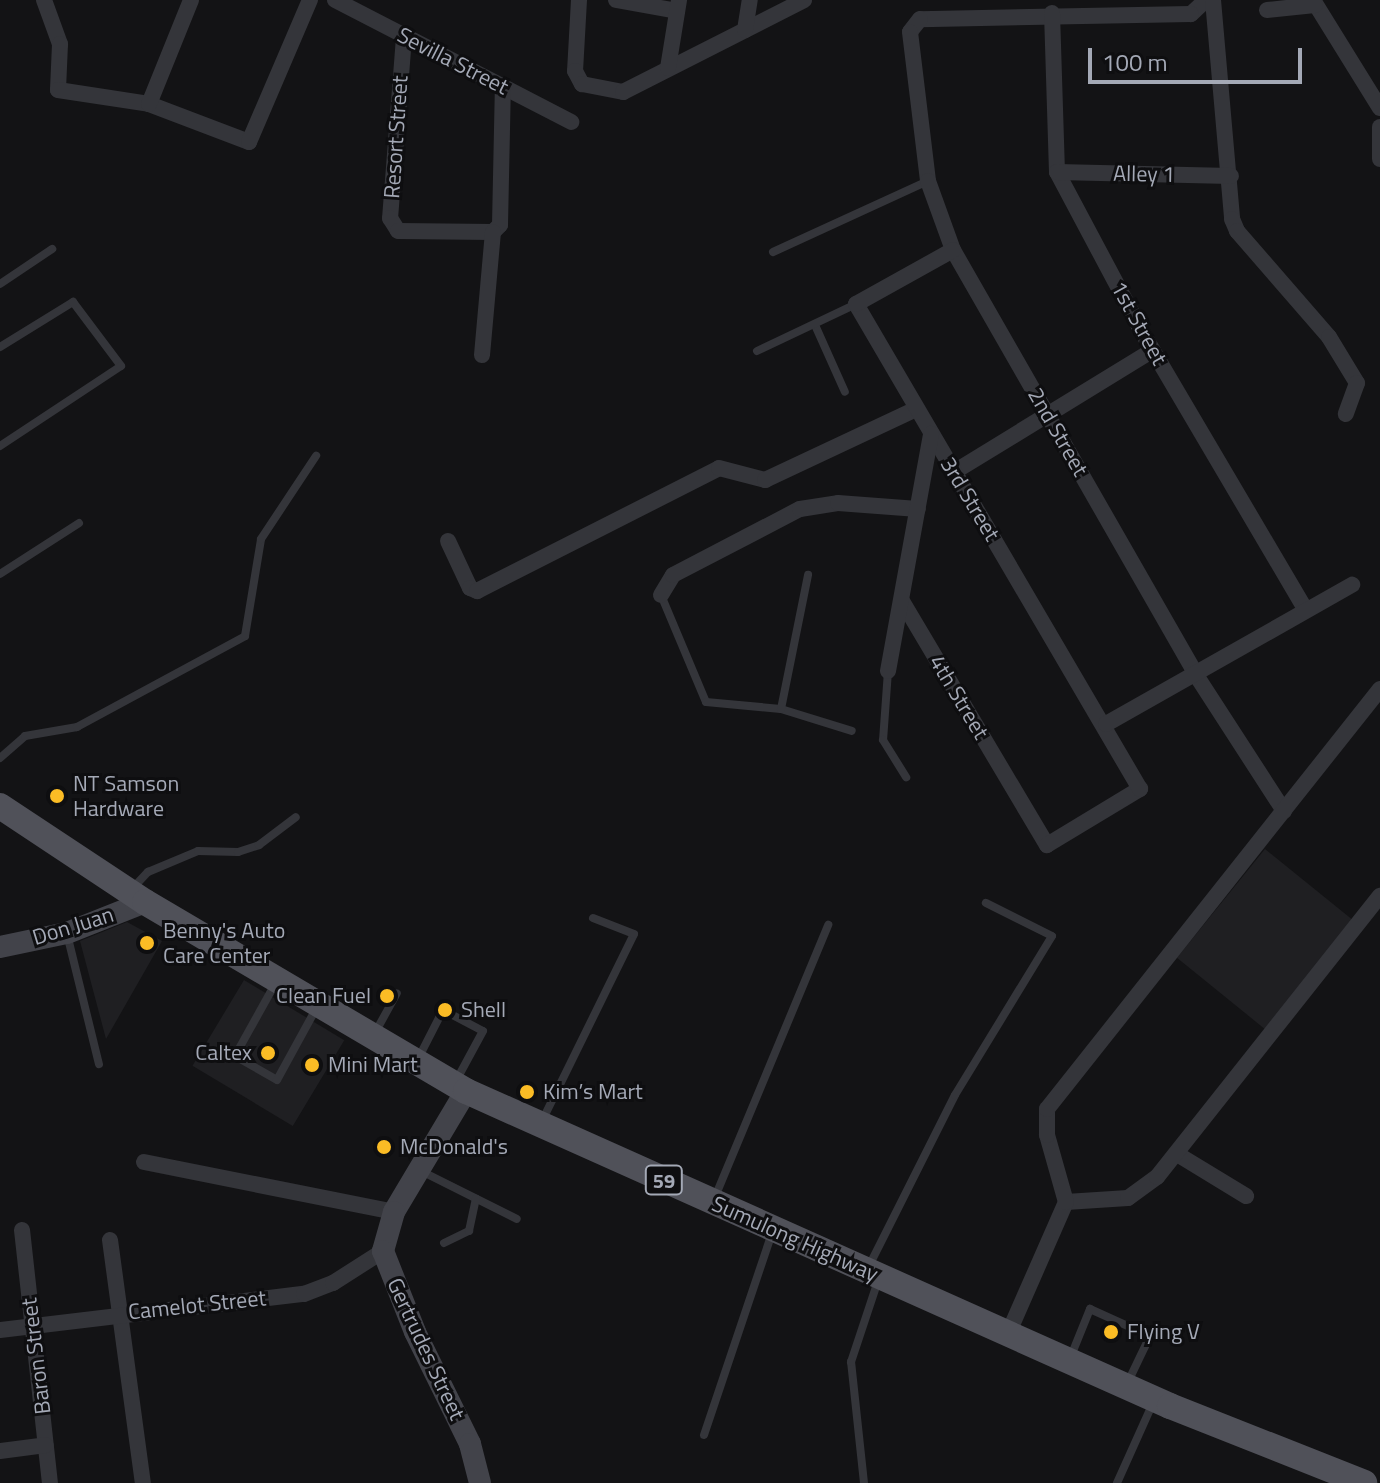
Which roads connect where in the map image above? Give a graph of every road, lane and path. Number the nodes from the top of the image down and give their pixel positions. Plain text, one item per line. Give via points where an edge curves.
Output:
1 (44, 0) edge
2 (191, 0) edge
3 (310, 0) edge
4 (335, 0) edge
5 (579, 0) edge
6 (616, 0) edge
7 (750, 0) edge
8 (804, 0) edge
9 (1206, 0) edge
10 (1213, 0) edge
11 (1314, 3) edge
12 (359, 5) edge
13 (678, 6) edge
14 (1267, 10) dead end
15 (1052, 13) junction
16 (745, 30) junction
17 (404, 37) junction
18 (668, 68) junction
19 (503, 86) junction
20 (1379, 101) edge
21 (149, 104) junction
22 (571, 122) dead end
23 (1380, 127) edge
24 (1380, 159) edge
25 (1057, 172) junction
26 (1231, 176) junction
27 (928, 181) junction
28 (493, 232) junction
29 (52, 249) dead end
30 (953, 250) junction
31 (773, 252) dead end
32 (0, 284) edge
33 (856, 304) junction
34 (815, 325) junction
35 (0, 347) edge
36 (1153, 350) junction
37 (757, 351) dead end
38 (482, 355) dead end
39 (845, 392) dead end
40 (916, 409) junction
41 (1047, 413) junction
42 (1346, 414) dead end
43 (931, 434) junction
44 (0, 446) edge
45 (316, 456) dead end
46 (954, 472) junction
47 (918, 509) junction
48 (79, 523) dead end
49 (448, 541) dead end
50 (0, 574) edge
51 (808, 575) dead end
52 (1352, 585) dead end
53 (661, 595) joint
54 (902, 601) junction
55 (1305, 609) junction
56 (888, 671) joint
57 (1196, 675) junction
58 (1380, 689) edge
59 (781, 709) junction
60 (1106, 724) junction
61 (852, 731) dead end
62 (0, 758) edge
63 (906, 777) dead end
64 (1140, 789) joint
65 (0, 806) edge
66 (1284, 811) junction
67 (296, 817) dead end
68 (1380, 896) edge
69 (138, 897) junction
70 (986, 903) dead end
71 (593, 918) dead end
72 (828, 925) dead end
73 (67, 933) junction
74 (0, 947) edge
75 (276, 981) junction
76 (397, 993) dead end
77 (318, 1007) junction
78 (371, 1039) junction
79 (415, 1063) junction
80 (99, 1064) dead end
81 (460, 1088) junction
82 (539, 1127) junction
83 (1177, 1154) junction
84 (144, 1162) dead end
85 (419, 1169) junction
86 (1246, 1196) dead end
87 (476, 1199) junction
88 (714, 1202) junction
89 (1066, 1202) junction
90 (394, 1212) junction
91 (517, 1219) dead end
92 (774, 1229) junction
93 (22, 1230) dead end
94 (110, 1240) dead end
95 (444, 1243) dead end
96 (383, 1251) junction
97 (873, 1273) junction
98 (122, 1312) junction
99 (31, 1324) junction
100 (0, 1330) edge
101 (1008, 1334) junction
102 (1069, 1361) junction
103 (1126, 1386) junction
104 (1154, 1399) junction
105 (704, 1435) dead end
106 (46, 1445) junction
107 (0, 1451) edge
108 (50, 1483) edge
109 (143, 1483) edge
110 (480, 1483) edge
111 (864, 1483) edge
112 (1117, 1483) edge
113 (1364, 1483) edge

1 - 21 street via 60,44 58,90
2 - 21 street
3 - 21 street via 249,142
4 - 12 street, Sevilla Street
5 - 18 street via 575,71 582,84 623,92
6 - 13 street
7 - 16 street
8 - 16 street
9 - 15 street via 1191,14
10 - 26 street
11 - 14 street
11 - 20 street via 1336,44
12 - 17 street, Sevilla Street
13 - 18 street
15 - 25 street, 1st Street
15 - 27 street, 2nd Street via 920,19 911,24
16 - 18 street
17 - 19 street, Sevilla Street
17 - 28 street, Resort Street via 392,227
19 - 22 street, Sevilla Street
19 - 28 street via 500,217
23 - 24 street
25 - 26 street, Alley 1
25 - 36 street, 1st Street
26 - 42 street via 1237,231 1320,325 1357,383
27 - 30 street, 2nd Street
27 - 31 lane
28 - 38 street
29 - 32 lane
30 - 33 street
30 - 41 street, 2nd Street
33 - 34 lane
33 - 40 street, 3rd Street
34 - 37 lane
34 - 39 lane
35 - 44 lane via 73,302 121,366
36 - 41 street
36 - 55 street, 1st Street
40 - 43 street, 3rd Street
40 - 49 street via 765,480 719,468 477,591 470,588
41 - 46 street
41 - 57 street, 2nd Street
43 - 46 street, 3rd Street
43 - 47 street
45 - 62 lane via 261,539 245,636 77,727 25,736
46 - 60 street, 3rd Street
47 - 53 street via 838,503 800,509 673,575
47 - 54 street
48 - 50 lane
51 - 59 lane
52 - 55 street
53 - 59 lane via 706,702
54 - 56 street
54 - 64 street, 4th Street via 1047,845
55 - 57 street
56 - 63 lane via 883,740
57 - 60 street
57 - 66 street, 2nd Street
58 - 66 street
59 - 61 lane
60 - 64 street, 3rd Street
65 - 69 main road, Sumulong Highway / 59
66 - 89 street via 1047,1109 1047,1135
67 - 69 lane via 259,845 238,852 198,851 148,872
68 - 83 street
69 - 73 street, Don Juan
69 - 75 main road, Sumulong Highway / 59
70 - 97 lane via 1052,936 955,1095
71 - 82 lane via 634,934
72 - 88 lane
73 - 74 street, Don Juan
73 - 80 lane
75 - 77 main road, Sumulong Highway / 59
75 - 77 lane via 235,1056 277,1080
76 - 78 lane
77 - 78 main road, Sumulong Highway / 59
78 - 79 main road, Sumulong Highway / 59
79 - 81 main road, Sumulong Highway / 59
79 - 81 lane via 443,1010 483,1031
81 - 82 main road, Sumulong Highway / 59
81 - 85 street, Gertrudes Street
82 - 88 main road, Sumulong Highway / 59
83 - 86 street
83 - 89 street via 1128,1198
84 - 90 street
85 - 87 lane
85 - 90 street, Gertrudes Street
87 - 91 lane
87 - 95 lane via 469,1231
88 - 92 main road, Sumulong Highway / 59
89 - 101 street
90 - 96 street, Gertrudes Street
92 - 97 main road, Sumulong Highway / 59
92 - 105 lane
93 - 99 street, Baron Street
94 - 98 street
96 - 98 street, Camelot Street via 333,1283 304,1294
96 - 110 street, Gertrudes Street via 415,1332 470,1444
97 - 101 main road, Sumulong Highway / 59
97 - 111 lane via 851,1362
98 - 99 street, Camelot Street
98 - 109 street
99 - 100 street, Camelot Street
99 - 106 street, Baron Street
101 - 102 main road, Sumulong Highway / 59
102 - 103 main road, Sumulong Highway / 59
102 - 103 lane via 1090,1309 1150,1336
103 - 104 main road, Sumulong Highway / 59
104 - 112 lane
104 - 113 main road, Sumulong Highway / 59
106 - 107 street
106 - 108 street, Baron Street

